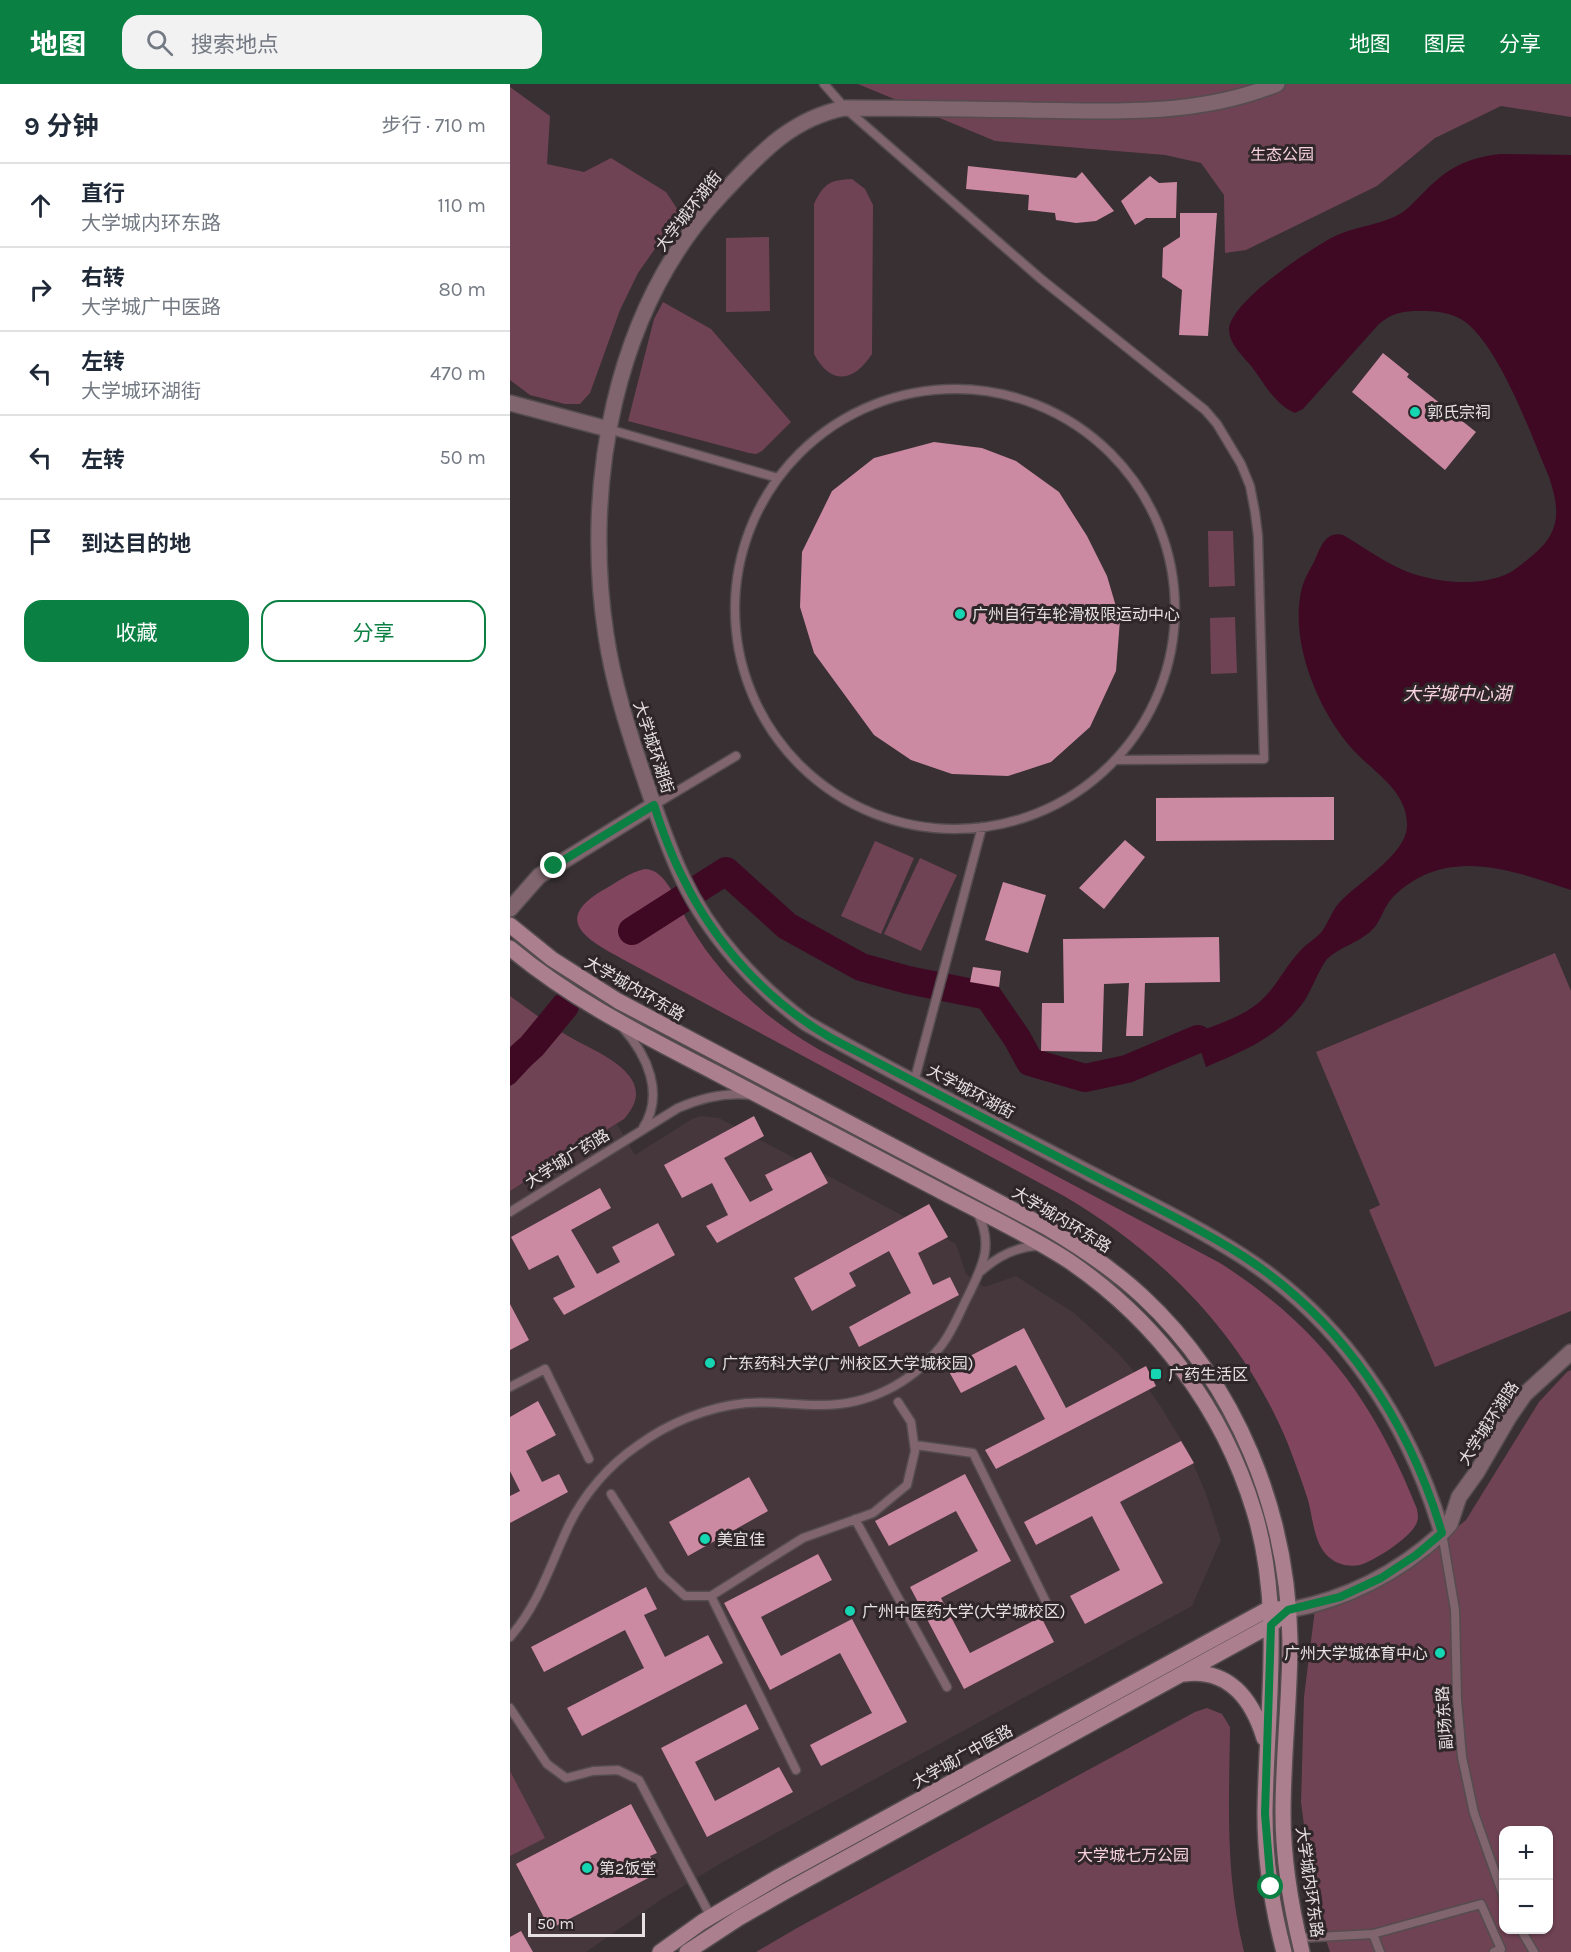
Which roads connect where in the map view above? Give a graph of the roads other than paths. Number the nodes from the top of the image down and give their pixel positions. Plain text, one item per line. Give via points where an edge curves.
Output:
1 (824, 84) edge
2 (1277, 84) edge
3 (845, 108) junction
4 (510, 403) edge
5 (608, 429) junction
6 (778, 478) junction
7 (736, 756) dead end
8 (1115, 760) junction
9 (654, 805) junction
10 (982, 827) junction
11 (510, 909) edge
12 (510, 925) edge
13 (510, 948) edge
14 (616, 1021) junction
15 (914, 1082) junction
16 (761, 1096) junction
17 (641, 1130) junction
18 (976, 1210) junction
19 (510, 1212) edge
20 (1044, 1246) junction
21 (981, 1271) junction
22 (1571, 1352) edge
23 (510, 1388) edge
24 (898, 1402) dead end
25 (915, 1445) junction
26 (589, 1459) dead end
27 (611, 1494) dead end
28 (855, 1519) junction
29 (1446, 1528) junction
30 (711, 1596) junction
31 (1046, 1602) dead end
32 (1270, 1608) junction
33 (1288, 1610) junction
34 (1271, 1625) junction
35 (510, 1637) edge
36 (1181, 1674) junction
37 (947, 1687) dead end
38 (510, 1708) edge
39 (1268, 1752) junction
40 (796, 1770) dead end
41 (1499, 1884) edge
42 (711, 1917) junction
43 (1373, 1934) junction
44 (1524, 1934) edge
45 (1300, 1945) edge
46 (660, 1952) edge
47 (687, 1952) edge
48 (1284, 1952) edge
49 (1380, 1952) edge
50 (1494, 1952) edge
51 (1534, 1952) edge

1 - 3 lane
2 - 3 street, 大学城环湖街 via 1251,95 1176,109
3 - 5 street, 大学城环湖街 via 806,119 784,134 732,184 685,239 639,325
3 - 8 lane via 1041,279 1205,410 1241,464 1251,493 1258,536 1264,759
4 - 5 street
5 - 6 lane
5 - 9 street, 大学城环湖街 via 602,477 600,559 606,635 623,713
6 - 8 lane via 806,447 840,422 879,403 925,392 967,390 1018,399 1058,415 1093,438 1127,471 1150,506 1168,550 1176,600 1173,648 1161,688 1142,727
6 - 10 lane via 747,536 735,596 740,657 747,684 764,718 804,770 855,805 922,826
7 - 9 lane
8 - 10 lane via 1088,785 1051,807
9 - 11 street via 539,876
9 - 15 street, 大学城环湖街 via 682,877 740,962 780,1004 814,1028
10 - 15 lane
12 - 33 main road, 大学城内环东路 via 552,959 618,1002 1046,1227 1078,1246 1142,1296 1192,1352 1242,1431 1272,1509
13 - 14 main road, 大学城内环东路
14 - 16 main road, 大学城内环东路
14 - 17 lane via 640,1050 651,1074 652,1102
15 - 29 street, 大学城环湖街 via 1196,1229 1243,1256 1287,1289 1325,1325 1372,1382 1397,1423
16 - 17 lane, 大学城广药路 via 736,1094 702,1099
16 - 18 main road, 大学城内环东路
17 - 19 lane, 大学城广药路
18 - 20 main road, 大学城内环东路
18 - 21 lane via 986,1238
20 - 21 lane via 1018,1250
20 - 32 main road, 大学城内环东路 via 1130,1309 1178,1363 1203,1399 1226,1439 1255,1514
21 - 35 lane via 942,1344 919,1369 888,1390 835,1405 771,1402 723,1407 664,1428 635,1447 597,1482 576,1511 541,1590
22 - 29 street, 大学城环湖路 via 1525,1394 1459,1497
23 - 26 lane via 545,1369
24 - 25 lane via 911,1422
25 - 28 lane via 907,1485 873,1513
25 - 31 lane via 973,1453
27 - 30 lane via 662,1575 685,1596
28 - 30 lane via 803,1538
28 - 37 lane
29 - 33 street, 大学城广中医路 via 1416,1555 1381,1578 1340,1597
29 - 41 lane, 副场东路 via 1455,1610 1456,1699 1462,1757 1477,1824
30 - 40 lane
32 - 33 main road, 大学城广中医路
32 - 34 main road, 大学城内环东路
32 - 42 main road, 大学城广中医路
33 - 34 main road, 大学城广中医路
33 - 45 main road, 大学城内环东路 via 1283,1814 1288,1876
34 - 36 main road, 大学城广中医路
34 - 39 main road, 大学城内环东路
36 - 39 main road via 1215,1676 1237,1688 1253,1711
36 - 47 main road, 大学城广中医路 via 786,1891
38 - 42 lane via 547,1764 566,1778 618,1770 639,1780
39 - 48 main road, 大学城内环东路 via 1267,1852
42 - 46 main road, 大学城广中医路
43 - 45 lane
43 - 49 lane
43 - 50 lane via 1481,1904 1501,1949
44 - 51 lane

